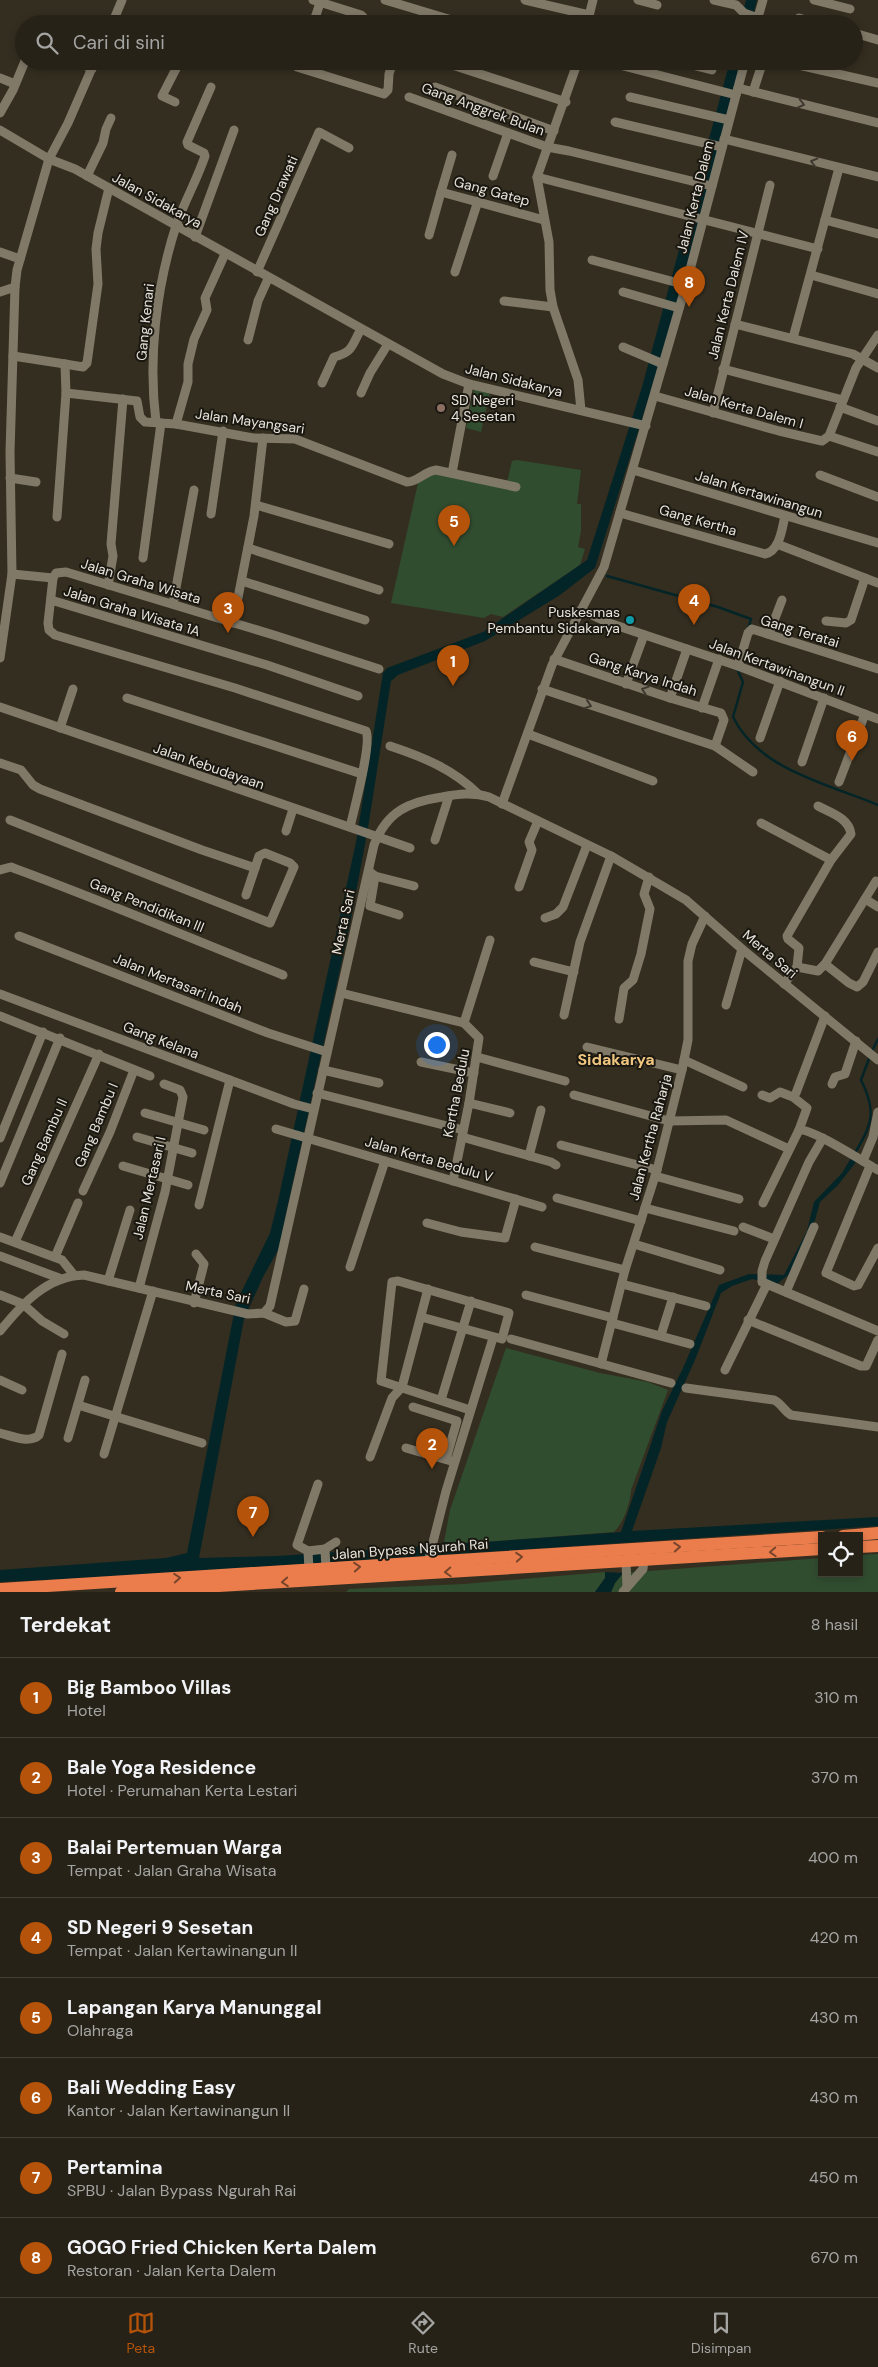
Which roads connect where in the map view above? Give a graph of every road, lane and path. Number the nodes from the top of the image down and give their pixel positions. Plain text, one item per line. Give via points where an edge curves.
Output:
1 (122, 0) edge
2 (385, 0) edge
3 (525, 0) edge
4 (593, 0) edge
5 (638, 0) edge
6 (714, 0) edge
7 (763, 0) edge
8 (814, 0) edge
9 (316, 1) edge
10 (657, 4) dead end
11 (850, 9) dead end
12 (116, 15) edge
13 (314, 15) edge
14 (361, 15) edge
15 (435, 15) edge
16 (572, 15) edge
17 (589, 15) edge
18 (748, 15) edge
19 (757, 15) edge
20 (863, 36) edge
21 (878, 40) edge
22 (21, 70) edge
23 (91, 70) edge
24 (175, 70) edge
25 (307, 70) edge
26 (390, 70) edge
27 (468, 70) edge
28 (575, 70) edge
29 (640, 70) edge
30 (743, 70) edge
31 (760, 70) edge
32 (821, 70) edge
33 (0, 78) edge
34 (878, 83) edge
35 (16, 84) junction
36 (211, 87) dead end
37 (435, 87) dead end
38 (736, 92) junction
39 (753, 92) junction
40 (409, 97) dead end
41 (630, 98) dead end
42 (175, 102) dead end
43 (566, 102) junction
44 (0, 113) edge
45 (112, 118) dead end
46 (728, 119) junction
47 (615, 122) dead end
48 (878, 123) edge
49 (0, 130) edge
50 (234, 130) dead end
51 (554, 131) junction
52 (508, 133) junction
53 (722, 144) junction
54 (547, 147) junction
55 (349, 148) dead end
56 (452, 155) dead end
57 (49, 159) junction
58 (839, 168) junction
59 (86, 176) junction
60 (493, 176) dead end
61 (537, 177) junction
62 (878, 177) edge
63 (710, 185) junction
64 (770, 185) dead end
65 (109, 188) junction
66 (441, 192) junction
67 (478, 201) junction
68 (701, 219) junction
69 (544, 220) junction
70 (825, 220) junction
71 (176, 226) junction
72 (756, 234) junction
73 (878, 234) edge
74 (429, 236) dead end
75 (195, 237) junction
76 (818, 249) junction
77 (0, 252) edge
78 (225, 254) junction
79 (20, 260) junction
80 (592, 260) dead end
81 (257, 272) junction
82 (456, 272) dead end
83 (811, 275) junction
84 (268, 278) junction
85 (684, 285) junction
86 (14, 287) junction
87 (0, 292) edge
88 (623, 292) dead end
89 (878, 294) edge
90 (504, 301) dead end
91 (553, 307) junction
92 (678, 308) junction
93 (735, 324) junction
94 (361, 329) junction
95 (878, 335) edge
96 (793, 338) junction
97 (248, 340) dead end
98 (388, 344) junction
99 (623, 347) dead end
100 (13, 356) junction
101 (862, 360) junction
102 (662, 363) junction
103 (65, 364) junction
104 (878, 368) edge
105 (723, 369) junction
106 (322, 382) dead end
107 (470, 384) junction
108 (66, 393) junction
109 (361, 393) dead end
110 (655, 396) junction
111 (123, 399) junction
112 (842, 404) junction
113 (581, 410) junction
114 (713, 413) junction
115 (878, 421) edge
116 (158, 423) junction
117 (176, 424) junction
118 (644, 425) junction
119 (223, 431) junction
120 (263, 438) junction
121 (828, 438) junction
122 (878, 452) edge
123 (633, 470) junction
124 (452, 473) junction
125 (820, 475) dead end
126 (10, 478) junction
127 (36, 482) dead end
128 (516, 487) dead end
129 (194, 490) dead end
130 (878, 497) edge
131 (256, 505) junction
132 (620, 513) junction
133 (211, 514) dead end
134 (785, 516) junction
135 (57, 518) dead end
136 (878, 543) edge
137 (390, 544) dead end
138 (777, 544) junction
139 (248, 548) junction
140 (143, 558) dead end
141 (12, 574) junction
142 (53, 578) junction
143 (865, 578) junction
144 (242, 581) junction
145 (878, 583) edge
146 (108, 585) junction
147 (379, 590) dead end
148 (50, 600) junction
149 (782, 600) dead end
150 (173, 604) junction
151 (581, 610) junction
152 (365, 620) dead end
153 (826, 621) dead end
154 (233, 623) junction
155 (769, 634) junction
156 (644, 635) junction
157 (687, 649) junction
158 (0, 658) edge
159 (554, 659) junction
160 (720, 659) junction
161 (738, 666) junction
162 (379, 669) dead end
163 (878, 669) edge
164 (780, 681) junction
165 (626, 684) junction
166 (73, 689) dead end
167 (542, 689) junction
168 (358, 696) dead end
169 (127, 698) dead end
170 (670, 698) junction
171 (824, 698) junction
172 (0, 707) edge
173 (702, 708) junction
174 (865, 714) junction
175 (878, 719) edge
176 (60, 728) junction
177 (528, 734) junction
178 (760, 738) dead end
179 (390, 746) dead end
180 (715, 746) junction
181 (802, 762) dead end
182 (0, 763) edge
183 (753, 772) dead end
184 (362, 774) junction
185 (653, 781) dead end
186 (839, 782) dead end
187 (478, 794) junction
188 (449, 796) junction
189 (502, 804) junction
190 (818, 806) dead end
191 (293, 809) junction
192 (10, 820) dead end
193 (538, 821) junction
194 (761, 822) dead end
195 (352, 828) junction
196 (286, 831) dead end
197 (373, 834) junction
198 (435, 840) dead end
199 (587, 845) junction
200 (410, 848) dead end
201 (610, 856) junction
202 (831, 860) junction
203 (255, 868) junction
204 (0, 870) edge
205 (371, 873) junction
206 (649, 877) junction
207 (876, 881) dead end
208 (414, 886) dead end
209 (518, 887) dead end
210 (246, 895) dead end
211 (865, 898) junction
212 (878, 908) edge
213 (399, 915) dead end
214 (705, 916) junction
215 (545, 918) dead end
216 (19, 936) dead end
217 (490, 940) dead end
218 (740, 947) junction
219 (878, 952) edge
220 (534, 962) dead end
221 (825, 964) junction
222 (797, 967) junction
223 (574, 972) junction
224 (283, 975) dead end
225 (727, 980) dead end
226 (784, 984) junction
227 (341, 992) junction
228 (0, 994) edge
229 (726, 1005) dead end
230 (564, 1015) dead end
231 (0, 1016) edge
232 (825, 1016) junction
233 (619, 1019) dead end
234 (464, 1023) junction
235 (43, 1032) junction
236 (60, 1038) junction
237 (859, 1044) junction
238 (587, 1047) dead end
239 (325, 1052) junction
240 (99, 1054) junction
241 (477, 1057) junction
242 (684, 1060) junction
243 (878, 1060) edge
244 (421, 1062) dead end
245 (134, 1070) junction
246 (323, 1070) junction
247 (682, 1070) junction
248 (474, 1073) junction
249 (150, 1076) dead end
250 (230, 1080) junction
251 (565, 1081) dead end
252 (379, 1083) dead end
253 (164, 1084) dead end
254 (832, 1084) dead end
255 (743, 1087) dead end
256 (796, 1092) dead end
257 (317, 1093) junction
258 (574, 1095) dead end
259 (762, 1095) dead end
260 (469, 1103) junction
261 (312, 1108) junction
262 (541, 1110) dead end
263 (878, 1112) edge
264 (145, 1113) dead end
265 (510, 1113) dead end
266 (670, 1120) junction
267 (178, 1122) junction
268 (276, 1129) dead end
269 (204, 1130) dead end
270 (799, 1130) junction
271 (461, 1133) junction
272 (136, 1137) dead end
273 (0, 1138) edge
274 (306, 1138) junction
275 (823, 1138) junction
276 (561, 1145) dead end
277 (173, 1149) junction
278 (789, 1149) junction
279 (192, 1153) dead end
280 (528, 1156) junction
281 (385, 1161) junction
282 (864, 1162) edge
283 (556, 1165) dead end
284 (122, 1166) dead end
285 (656, 1173) junction
286 (167, 1178) junction
287 (453, 1181) junction
288 (0, 1183) edge
289 (188, 1185) dead end
290 (83, 1191) dead end
291 (557, 1198) dead end
292 (516, 1199) junction
293 (739, 1199) dead end
294 (763, 1202) dead end
295 (78, 1203) dead end
296 (199, 1205) dead end
297 (542, 1207) dead end
298 (645, 1208) junction
299 (130, 1210) dead end
300 (641, 1221) junction
301 (428, 1223) dead end
302 (743, 1227) dead end
303 (814, 1227) dead end
304 (734, 1231) dead end
305 (0, 1236) edge
306 (774, 1239) junction
307 (15, 1242) junction
308 (634, 1244) junction
309 (535, 1247) dead end
310 (878, 1248) edge
311 (196, 1254) dead end
312 (0, 1256) edge
313 (55, 1257) junction
314 (350, 1267) dead end
315 (625, 1270) junction
316 (720, 1270) dead end
317 (74, 1275) junction
318 (59, 1278) junction
319 (108, 1281) junction
320 (764, 1283) junction
321 (622, 1284) junction
322 (139, 1288) junction
323 (304, 1289) dead end
324 (428, 1289) junction
325 (152, 1292) junction
326 (786, 1292) junction
327 (0, 1294) edge
328 (526, 1295) dead end
329 (673, 1297) junction
330 (471, 1301) junction
331 (194, 1303) junction
332 (24, 1304) junction
333 (706, 1306) dead end
334 (264, 1313) junction
335 (420, 1316) junction
336 (613, 1320) junction
337 (748, 1320) junction
338 (464, 1328) junction
339 (0, 1331) edge
340 (878, 1331) edge
341 (64, 1334) dead end
342 (661, 1335) junction
343 (493, 1338) junction
344 (511, 1339) dead end
345 (878, 1340) edge
346 (690, 1344) dead end
347 (62, 1354) dead end
348 (601, 1364) junction
349 (725, 1370) dead end
350 (0, 1380) edge
351 (85, 1380) dead end
352 (671, 1383) dead end
353 (402, 1388) junction
354 (686, 1388) dead end
355 (22, 1390) dead end
356 (441, 1400) junction
357 (78, 1405) junction
358 (413, 1407) dead end
359 (470, 1410) junction
360 (115, 1416) junction
361 (878, 1427) edge
362 (0, 1433) edge
363 (68, 1438) dead end
364 (202, 1443) dead end
365 (406, 1448) dead end
366 (104, 1454) dead end
367 (370, 1457) dead end
368 (446, 1459) junction
369 (456, 1462) junction
370 (318, 1484) dead end
371 (878, 1534) edge
372 (863, 1535) edge
373 (818, 1537) edge
374 (336, 1542) dead end
375 (878, 1546) edge
376 (863, 1547) edge
377 (818, 1549) edge
378 (326, 1551) junction
379 (307, 1552) junction
380 (604, 1557) junction
381 (625, 1557) junction
382 (429, 1559) junction
383 (644, 1560) junction
384 (308, 1567) junction
385 (326, 1567) junction
386 (129, 1586) edge
387 (0, 1589) edge
388 (625, 1590) edge
389 (121, 1592) edge

1 - 12 street
2 - 15 street
3 - 16 street
4 - 17 street
5 - 10 street
6 - 18 street via 736,5
7 - 19 street
8 - 11 street
9 - 13 street
9 - 14 street
20 - 21 street
22 - 35 street
23 - 57 street
24 - 42 street via 162,96
25 - 26 street via 384,94 388,90
27 - 43 street
28 - 43 street
29 - 38 street
30 - 38 street, Jalan Kerta Dalem
31 - 39 street
32 - 34 street
33 - 35 street
35 - 44 street
36 - 71 street, Gang Kenari via 186,143 205,156
37 - 51 street
38 - 39 street
38 - 46 street, Jalan Kerta Dalem
39 -> 48 street
40 - 52 street, Gang Anggrek Bulan
41 - 46 street
43 - 51 street
45 - 59 street
46 - 53 street, Jalan Kerta Dalem
47 - 53 street via 702,144
49 - 57 street, Jalan Sidakarya
50 - 75 street
51 - 54 street
52 - 54 street, Gang Anggrek Bulan
52 - 60 street
58 -> 53 street
53 - 63 street, Jalan Kerta Dalem
54 - 61 street
54 - 63 street, Gang Anggrek Bulan
55 - 81 street, Gang Drawati via 319,132
56 - 66 street, Gang Gatep
57 - 59 street, Jalan Sidakarya
57 - 79 street
58 - 62 street
58 - 70 street
59 - 65 street, Jalan Sidakarya
61 - 68 street
61 - 69 street
63 - 68 street, Jalan Kerta Dalem
64 - 72 street, Jalan Kerta Dalem IV
65 - 71 street, Jalan Sidakarya
65 - 103 street via 97,241 98,284 87,363 83,367
66 - 67 street, Gang Gatep
66 - 74 street
67 - 69 street, Gang Gatep
67 - 82 street
68 - 72 street
68 - 85 street, Jalan Kerta Dalem
69 - 91 street
70 - 73 street
70 - 76 street
71 - 75 street, Jalan Sidakarya
71 - 116 street, Gang Kenari via 164,275 155,337 153,375
72 - 76 street
72 - 93 street, Jalan Kerta Dalem IV
75 - 78 street, Jalan Sidakarya
76 - 83 street
77 - 79 street
78 - 81 street, Jalan Sidakarya
78 - 117 street via 205,298 207,310 194,339 188,382
79 - 86 street
80 - 85 street
81 - 84 street, Jalan Sidakarya
83 - 89 street
83 - 96 street
84 - 94 street, Jalan Sidakarya
84 - 97 street
85 - 92 street, Jalan Kerta Dalem
86 - 87 street
86 - 100 street
88 - 92 street
90 - 91 street
91 - 113 street via 578,380
92 - 102 street, Jalan Kerta Dalem
93 - 96 street
93 - 105 street, Jalan Kerta Dalem IV
94 - 98 street, Jalan Sidakarya
94 - 106 street via 347,353 334,357
95 - 101 street
96 - 101 street via 853,354
98 - 107 street, Jalan Sidakarya via 429,368
98 - 109 street
99 - 102 street
100 - 103 street
100 - 126 street
101 - 104 street
101 - 112 street
102 - 110 street, Jalan Kerta Dalem
103 - 108 street
105 - 112 street
105 - 114 street, Jalan Kerta Dalem IV
107 - 113 street, Jalan Sidakarya
107 - 124 street
108 - 111 street
108 - 135 street
110 - 114 street, Jalan Kerta Dalem I
110 - 118 street, Jalan Kerta Dalem
111 - 116 street via 138,402 142,420
111 - 146 street via 111,544 113,556
112 - 115 street
112 - 121 street
113 - 118 street, Jalan Sidakarya
114 - 121 street, Jalan Kerta Dalem I via 815,441
116 - 117 street, Jalan Mayangsari
116 - 140 street, Gang Kenari
117 - 119 street, Jalan Mayangsari
118 - 123 street
119 - 120 street, Jalan Mayangsari
119 - 133 street
120 - 124 street, Jalan Mayangsari via 300,440 407,482 429,471
120 - 131 street
121 - 122 street, Jalan Kerta Dalem I
123 - 132 street
123 - 134 street, Jalan Kertawinangun
124 - 128 street, Jalan Mayangsari
125 - 130 street
126 - 127 street
126 - 141 street
129 - 150 street
131 - 137 street
131 - 139 street
132 - 138 street, Gang Kertha via 768,554
132 - 151 street via 602,572
134 - 136 street, Jalan Kertawinangun
134 - 138 street
138 - 143 street
139 - 144 street
139 - 147 street
141 - 142 street, Jalan Graha Wisata
141 - 158 street
142 - 146 street, Jalan Graha Wisata via 60,571
142 - 148 street
143 - 145 street
143 - 153 street via 851,620 846,624
144 - 152 street
144 - 154 street
146 - 150 street, Jalan Graha Wisata
148 - 168 street, Jalan Graha Wisata 1A
148 - 184 street via 48,624 55,635 362,728 368,737
149 - 155 street
150 - 154 street, Jalan Graha Wisata
151 - 156 street, Jalan Kertawinangun II
151 - 159 street
154 - 162 street, Jalan Graha Wisata
155 - 161 street, Gang Teratai via 749,631
155 - 163 street, Gang Teratai
156 - 157 street, Jalan Kertawinangun II
156 - 165 street
157 - 160 street, Jalan Kertawinangun II
157 - 170 street
159 - 165 street, Gang Karya Indah
159 - 167 street
160 - 161 street, Jalan Kertawinangun II
160 - 173 street
161 - 164 street, Jalan Kertawinangun II
164 - 171 street, Jalan Kertawinangun II
164 - 178 street
170 -> 165 street, Gang Karya Indah
166 - 176 street
167 - 177 street
167 -> 180 street
169 - 184 street
170 - 173 street, Gang Karya Indah
171 - 174 street, Jalan Kertawinangun II
171 - 181 street
172 - 176 street, Jalan Kebudayaan
173 - 180 street, Gang Karya Indah via 724,716
174 - 175 street, Jalan Kertawinangun II
174 - 186 street
176 - 191 street, Jalan Kebudayaan
177 - 185 street
177 - 189 street
179 - 187 street via 438,764 464,780
180 - 183 street
182 - 203 street via 21,770 40,789
184 - 195 street
187 - 188 street, Merta Sari
187 - 189 street, Merta Sari
188 - 197 street, Merta Sari via 406,806
188 - 198 street
189 - 193 street, Merta Sari
190 - 202 street via 850,826 849,839
191 - 195 street, Jalan Kebudayaan
191 - 196 street
192 - 203 street via 270,923 293,865 262,854
193 - 199 street, Merta Sari
193 - 209 street via 529,842 532,850
194 - 202 street
195 - 197 street, Jalan Kebudayaan
197 - 200 street, Jalan Kebudayaan
197 - 205 street, Merta Sari
199 - 201 street, Merta Sari
199 - 215 street via 563,907
201 - 206 street, Merta Sari
201 - 223 street via 580,942
202 - 222 street via 788,936 800,948
203 - 210 street
204 - 224 street, Gang Pendidikan III via 12,867 115,905
205 - 208 street
205 - 213 street via 370,906
205 - 227 street, Merta Sari
206 - 214 street, Merta Sari
206 - 233 street via 644,894 650,910 641,954 633,980 624,988
207 - 211 street
211 - 212 street
211 - 221 street
214 - 218 street, Merta Sari
214 - 242 street, Jalan Kertha Raharja via 688,961 689,1034
216 - 239 street, Jalan Mertasari Indah
217 - 234 street
218 - 225 street
218 - 226 street, Merta Sari
218 - 229 street
219 - 221 street via 864,982 857,987
220 - 223 street
221 - 222 street via 818,971
222 - 226 street
223 - 230 street
226 - 232 street, Merta Sari
227 - 234 street
227 - 239 street, Merta Sari
228 - 250 street, Gang Kelana
231 - 235 street
232 - 237 street, Merta Sari
232 - 256 street
234 - 241 street, Kertha Bedulu via 479,1038
235 - 236 street
235 - 273 street
236 - 240 street
236 - 288 street
237 - 243 street, Merta Sari
237 - 254 street via 845,1074 835,1077
238 - 247 street
239 - 246 street, Merta Sari
240 - 245 street
240 - 307 street, Gang Bambu II
241 - 248 street, Kertha Bedulu
241 - 251 street
242 - 247 street, Jalan Kertha Raharja
242 - 255 street
244 - 248 street
245 - 249 street
245 - 290 street, Gang Bambu I
246 - 252 street
246 - 257 street, Merta Sari
247 - 266 street, Jalan Kertha Raharja
248 - 260 street, Kertha Bedulu
250 - 261 street, Gang Kelana
250 - 296 street
253 - 267 street, Jalan Mertasari I via 183,1093
257 - 261 street, Merta Sari
257 - 271 street
258 - 266 street
259 - 270 street via 770,1098 780,1092 806,1106
260 - 265 street
260 - 271 street, Kertha Bedulu
261 - 274 street, Merta Sari
262 - 280 street
263 - 282 street
264 - 267 street
266 - 278 street via 726,1120
266 - 285 street, Jalan Kertha Raharja
267 - 269 street
267 - 277 street, Jalan Mertasari I
268 - 274 street, Jalan Kerta Bedulu V
270 - 275 street via 805,1129
270 - 278 street
271 - 280 street
271 - 287 street, Kertha Bedulu
272 - 277 street
274 - 281 street, Jalan Kerta Bedulu V
274 - 334 street, Merta Sari via 274,1298
275 - 282 street
275 - 306 street
276 - 285 street
277 - 279 street
277 - 286 street, Jalan Mertasari I
278 - 294 street
280 - 283 street
281 - 287 street, Jalan Kerta Bedulu V
281 - 314 street
282 - 310 street via 826,1273 858,1285
284 - 286 street
285 - 293 street
285 - 298 street, Jalan Kertha Raharja
286 - 289 street
286 - 322 street, Jalan Mertasari I
287 - 292 street, Jalan Kerta Bedulu V
291 - 300 street
292 - 297 street, Jalan Kerta Bedulu V
292 - 301 street via 505,1238 461,1232
295 - 313 street
298 - 300 street, Jalan Kertha Raharja
298 - 304 street
299 - 319 street
300 - 308 street, Jalan Kertha Raharja
302 - 306 street
303 - 326 street
305 - 307 street
306 - 320 street via 762,1271
307 - 313 street
308 - 315 street, Jalan Kertha Raharja
308 - 316 street
309 - 315 street
311 - 331 street via 204,1264
312 - 318 street
313 - 317 street via 62,1260
315 - 321 street, Jalan Kertha Raharja
317 - 318 street, Merta Sari
317 - 319 street, Merta Sari
318 - 332 street, Merta Sari
319 - 322 street, Merta Sari
320 - 326 street
320 - 337 street
321 - 329 street
321 - 336 street, Jalan Kertha Raharja
322 - 325 street, Merta Sari
323 - 334 street via 295,1321 286,1322
324 - 330 street
324 - 335 street
324 - 353 street via 392,1282 380,1378 384,1383
325 - 331 street, Merta Sari
325 - 360 street
326 - 340 street
327 - 332 street
328 - 336 street
329 - 333 street
329 - 342 street
330 - 338 street
330 - 343 street via 509,1313 504,1337
331 - 334 street, Merta Sari via 248,1314
332 - 339 street, Merta Sari
332 - 341 street via 42,1321
335 - 338 street
335 - 353 street
336 - 342 street
336 - 348 street, Jalan Kertha Raharja
337 - 345 street via 861,1366 869,1362
337 - 349 street
338 - 343 street
338 - 356 street
342 - 346 street
343 - 359 street
344 - 348 street
347 - 362 street via 39,1436 29,1440
348 - 352 street
350 - 355 street
351 - 357 street
353 - 356 street
353 - 367 street via 392,1398
354 - 361 street via 774,1400 792,1415
356 - 359 street
357 - 360 street
357 - 363 street
358 - 368 street via 457,1421
359 - 369 street
360 - 364 street
360 - 366 street
365 - 368 street
368 - 369 street
369 - 382 street
370 - 379 street via 297,1545
371 - 372 highway
381 -> 373 highway, Jalan Bypass Ngurah Rai
374 - 378 street
375 - 376 highway
377 -> 383 highway, Jalan Bypass Ngurah Rai
378 - 379 street
378 - 385 street
379 - 384 street
380 - 381 highway, Jalan Bypass Ngurah Rai
382 -> 380 highway, Jalan Bypass Ngurah Rai
380 -> 386 highway, Jalan Bypass Ngurah Rai
381 - 383 highway, Jalan Bypass Ngurah Rai
381 - 388 street
385 -> 382 highway, Jalan Bypass Ngurah Rai
383 - 388 street via 643,1569
384 - 385 highway, Jalan Bypass Ngurah Rai
386 -> 384 highway, Jalan Bypass Ngurah Rai
386 - 387 highway, Jalan Bypass Ngurah Rai
386 - 389 highway, Jalan Bypass Ngurah Rai

